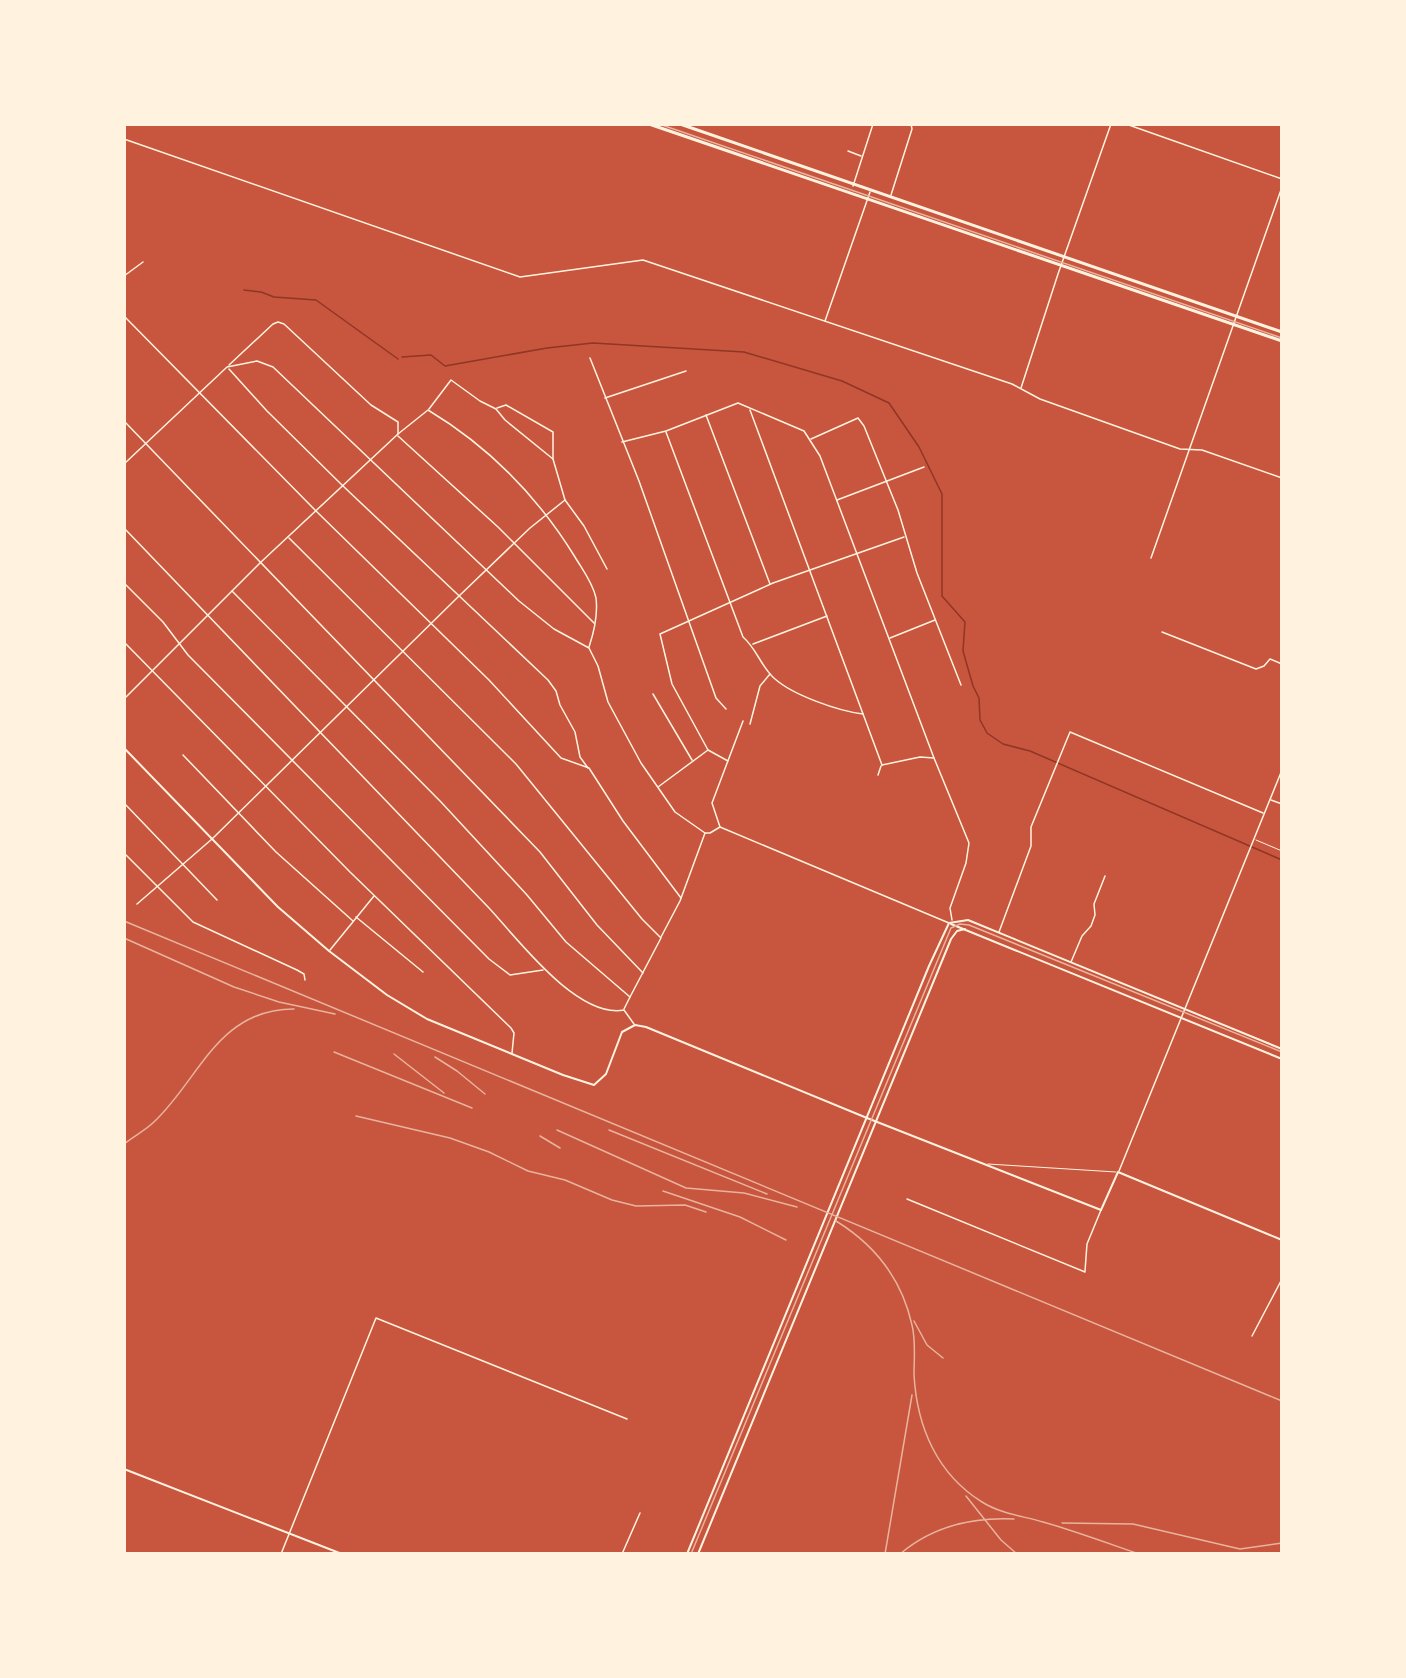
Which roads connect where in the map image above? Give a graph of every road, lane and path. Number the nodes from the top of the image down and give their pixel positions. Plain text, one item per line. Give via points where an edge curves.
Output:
1 (649, 124) edge
2 (680, 124) edge
3 (873, 124) edge
4 (911, 124) edge
5 (1111, 124) edge
6 (1126, 124) edge
7 (124, 139) edge
8 (848, 151) dead end
9 (862, 156) junction
10 (1281, 179) edge
11 (853, 186) junction
12 (1281, 187) edge
13 (870, 192) junction
14 (890, 198) junction
15 (867, 200) junction
16 (1065, 258) junction
17 (143, 262) dead end
18 (1061, 266) junction
19 (124, 276) edge
20 (124, 316) edge
21 (1236, 317) junction
22 (824, 323) junction
23 (1234, 324) junction
24 (1281, 332) edge
25 (1281, 341) edge
26 (590, 358) dead end
27 (227, 367) junction
28 (686, 371) dead end
29 (1021, 389) junction
30 (200, 394) junction
31 (605, 398) junction
32 (496, 409) junction
33 (750, 409) junction
34 (428, 410) junction
35 (706, 414) junction
36 (124, 421) edge
37 (666, 431) junction
38 (398, 435) junction
39 (811, 439) junction
40 (622, 442) junction
41 (148, 444) junction
42 (1190, 450) junction
43 (370, 459) junction
44 (553, 459) junction
45 (124, 465) edge
46 (924, 467) dead end
47 (1281, 478) edge
48 (887, 482) junction
49 (343, 486) junction
50 (564, 500) junction
51 (836, 500) junction
52 (316, 511) junction
53 (547, 517) junction
54 (124, 528) edge
55 (288, 537) junction
56 (904, 537) junction
57 (514, 543) junction
58 (857, 553) junction
59 (1151, 558) dead end
60 (261, 562) junction
61 (607, 569) dead end
62 (486, 570) junction
63 (810, 570) junction
64 (124, 583) edge
65 (770, 584) junction
66 (232, 591) junction
67 (459, 596) junction
68 (730, 601) junction
69 (207, 616) junction
70 (827, 616) junction
71 (935, 620) junction
72 (432, 623) junction
73 (688, 623) junction
74 (595, 624) junction
75 (1162, 632) dead end
76 (889, 638) junction
77 (124, 642) edge
78 (179, 645) junction
79 (752, 645) junction
80 (589, 648) junction
81 (404, 651) junction
82 (1281, 664) edge
83 (152, 671) junction
84 (771, 674) junction
85 (375, 680) junction
86 (961, 685) dead end
87 (653, 694) dead end
88 (124, 699) edge
89 (348, 705) junction
90 (726, 709) dead end
91 (864, 714) junction
92 (743, 721) dead end
93 (750, 724) dead end
94 (321, 733) junction
95 (124, 748) edge
96 (708, 750) junction
97 (183, 755) dead end
98 (580, 757) junction
99 (934, 758) junction
100 (295, 759) junction
101 (692, 760) junction
102 (729, 761) junction
103 (575, 763) junction
104 (882, 765) junction
105 (589, 768) junction
106 (1281, 770) edge
107 (878, 774) dead end
108 (657, 787) junction
109 (266, 788) junction
110 (1269, 799) junction
111 (124, 803) edge
112 (1281, 804) edge
113 (1264, 813) junction
114 (238, 815) junction
115 (720, 827) junction
116 (705, 833) junction
117 (212, 839) junction
118 (1254, 839) junction
119 (1281, 852) edge
120 (124, 853) edge
121 (184, 864) junction
122 (1105, 876) dead end
123 (157, 888) junction
124 (376, 895) junction
125 (681, 898) junction
126 (217, 900) dead end
127 (137, 904) dead end
128 (356, 917) junction
129 (353, 921) junction
130 (951, 922) junction
131 (975, 923) junction
132 (965, 929) junction
133 (971, 931) junction
134 (999, 933) junction
135 (661, 938) junction
136 (329, 951) junction
137 (1071, 962) junction
138 (543, 970) junction
139 (423, 972) dead end
140 (643, 973) junction
141 (304, 980) dead end
142 (630, 997) junction
143 (624, 1010) junction
144 (1185, 1010) junction
145 (1181, 1018) junction
146 (634, 1025) junction
147 (903, 1029) junction
148 (912, 1032) junction
149 (1281, 1049) edge
150 (512, 1055) junction
151 (1281, 1059) edge
152 (867, 1118) junction
153 (875, 1121) junction
154 (986, 1164) junction
155 (1118, 1172) junction
156 (908, 1199) dead end
157 (1101, 1209) junction
158 (1281, 1240) edge
159 (1281, 1279) edge
160 (1252, 1336) dead end
161 (627, 1419) dead end
162 (124, 1468) edge
163 (640, 1513) dead end
164 (289, 1532) junction
165 (280, 1554) edge
166 (342, 1554) edge
167 (622, 1554) edge
168 (687, 1554) edge
169 (698, 1554) edge

1 - 15 highway
2 - 11 highway
3 - 9 street
4 - 14 street
5 - 16 street
6 - 10 street
7 - 22 street via 520,277 643,260
8 - 9 street
9 - 11 street
11 - 13 highway
12 - 21 street
13 - 14 highway
13 - 15 street
14 - 16 highway
15 - 18 highway
15 - 22 street
16 - 18 street
16 - 21 highway
17 - 19 street
18 - 23 highway
18 - 29 street
20 - 30 street
21 - 23 street
21 - 24 highway
22 - 29 street
23 - 25 highway
23 - 42 street
26 - 31 street
27 - 30 street
27 - 38 street via 278,322 371,405 398,422
27 - 43 street via 257,361 273,367
27 - 49 street
28 - 31 street
29 - 42 street via 1062,407
30 - 41 street
30 - 52 street
31 - 40 street
32 - 34 street via 451,380
32 - 44 street
32 - 44 street via 506,405 550,429 554,437
33 - 35 street via 738,403
33 - 39 street via 792,424
33 - 63 street
34 - 38 street
34 - 53 street via 490,455 518,481
35 - 37 street
35 - 65 street
36 - 41 street
37 - 40 street
37 - 68 street
38 - 43 street
38 - 57 street
39 - 48 street via 858,418
39 - 51 street
40 - 73 street
41 - 45 street
41 - 60 street
42 - 47 street via 1202,450
42 - 59 street
43 - 49 street
43 - 62 street
44 - 50 street
46 - 48 street
48 - 51 street
48 - 56 street
49 - 52 street
49 - 67 street
50 - 53 street
50 - 61 street via 585,526
51 - 58 street
52 - 55 street
52 - 72 street
53 - 57 street
53 - 74 street via 596,596
54 - 69 street
55 - 60 street
55 - 81 street
56 - 58 street
56 - 71 street
57 - 62 street
57 - 74 street
58 - 63 street
58 - 76 street
60 - 66 street
60 - 85 street
62 - 67 street
62 - 80 street via 554,629
63 - 65 street
63 - 70 street
64 - 78 street via 163,622
65 - 68 street
66 - 69 street
66 - 89 street
67 - 72 street
67 - 98 street via 549,680 575,732
68 - 73 street
68 - 79 street via 743,637
69 - 78 street
69 - 94 street
70 - 79 street
70 - 91 street
71 - 76 street
71 - 86 street
72 - 81 street
72 - 103 street via 561,758
73 - 90 street via 716,698
73 - 96 street via 659,637 672,684
74 - 80 street
75 - 82 street via 1256,669 1270,659
76 - 99 street
77 - 83 street
78 - 83 street
78 - 100 street
79 - 84 street
80 - 108 street via 608,702
81 - 85 street
81 - 135 street via 516,764
83 - 88 street
83 - 109 street
84 - 91 street via 805,695 843,711
84 - 93 street via 760,686
85 - 89 street
85 - 140 street via 540,852 597,925
87 - 101 street
89 - 94 street
89 - 142 street via 527,895 566,942
91 - 104 street
92 - 102 street
94 - 100 street
94 - 138 street
95 - 117 main road
96 - 101 street
96 - 102 street
97 - 114 street
98 - 103 street
98 - 105 street
99 - 104 street
99 - 130 street via 969,843 966,864 950,908
100 - 109 street
100 - 138 street via 489,959 510,975
101 - 108 street
102 - 115 street via 712,803
103 - 105 street
104 - 107 street
105 - 125 street
106 - 110 street
108 - 116 street via 675,812
109 - 114 street
109 - 124 street
110 - 112 street
110 - 113 street
111 - 121 street
113 - 118 street
113 - 134 street via 1070,732 1031,827 1031,846
114 - 117 street
114 - 129 street
115 - 116 street
115 - 130 street
116 - 125 street
117 - 121 street
117 - 136 main road
118 - 119 lane
118 - 144 street
120 - 123 street
121 - 123 street
121 - 126 street
122 - 137 street via 1094,904 1091,926 1082,936
123 - 127 street
123 - 141 street via 193,922 297,970 304,974
124 - 128 street
124 - 150 street via 511,1028
125 - 135 street
128 - 129 street
128 - 139 street
129 - 136 street
130 - 131 main road via 962,919
130 - 132 main road
130 - 147 main road via 943,932
131 - 133 main road via 969,925
131 - 134 main road
132 - 133 main road
132 - 148 main road via 953,935
133 - 145 main road
134 - 137 main road
135 - 140 street
136 - 150 main road via 405,1007
137 - 144 main road
138 - 143 street via 581,998
140 - 142 street
142 - 143 street
143 - 146 street
144 - 145 street
144 - 149 main road
145 - 151 main road
145 - 155 street
146 - 150 main road via 622,1032 606,1074 594,1085
146 - 152 main road via 652,1028
147 - 148 main road via 908,1026
147 - 152 main road
148 - 153 main road
152 - 153 main road
152 - 168 main road
153 - 154 main road
153 - 169 main road
154 - 155 lane
154 - 157 main road
155 - 157 main road
155 - 158 main road
156 - 157 street via 1086,1272 1087,1244
159 - 160 street
161 - 164 street via 376,1318
162 - 164 main road
163 - 167 street
164 - 165 street
164 - 166 main road

